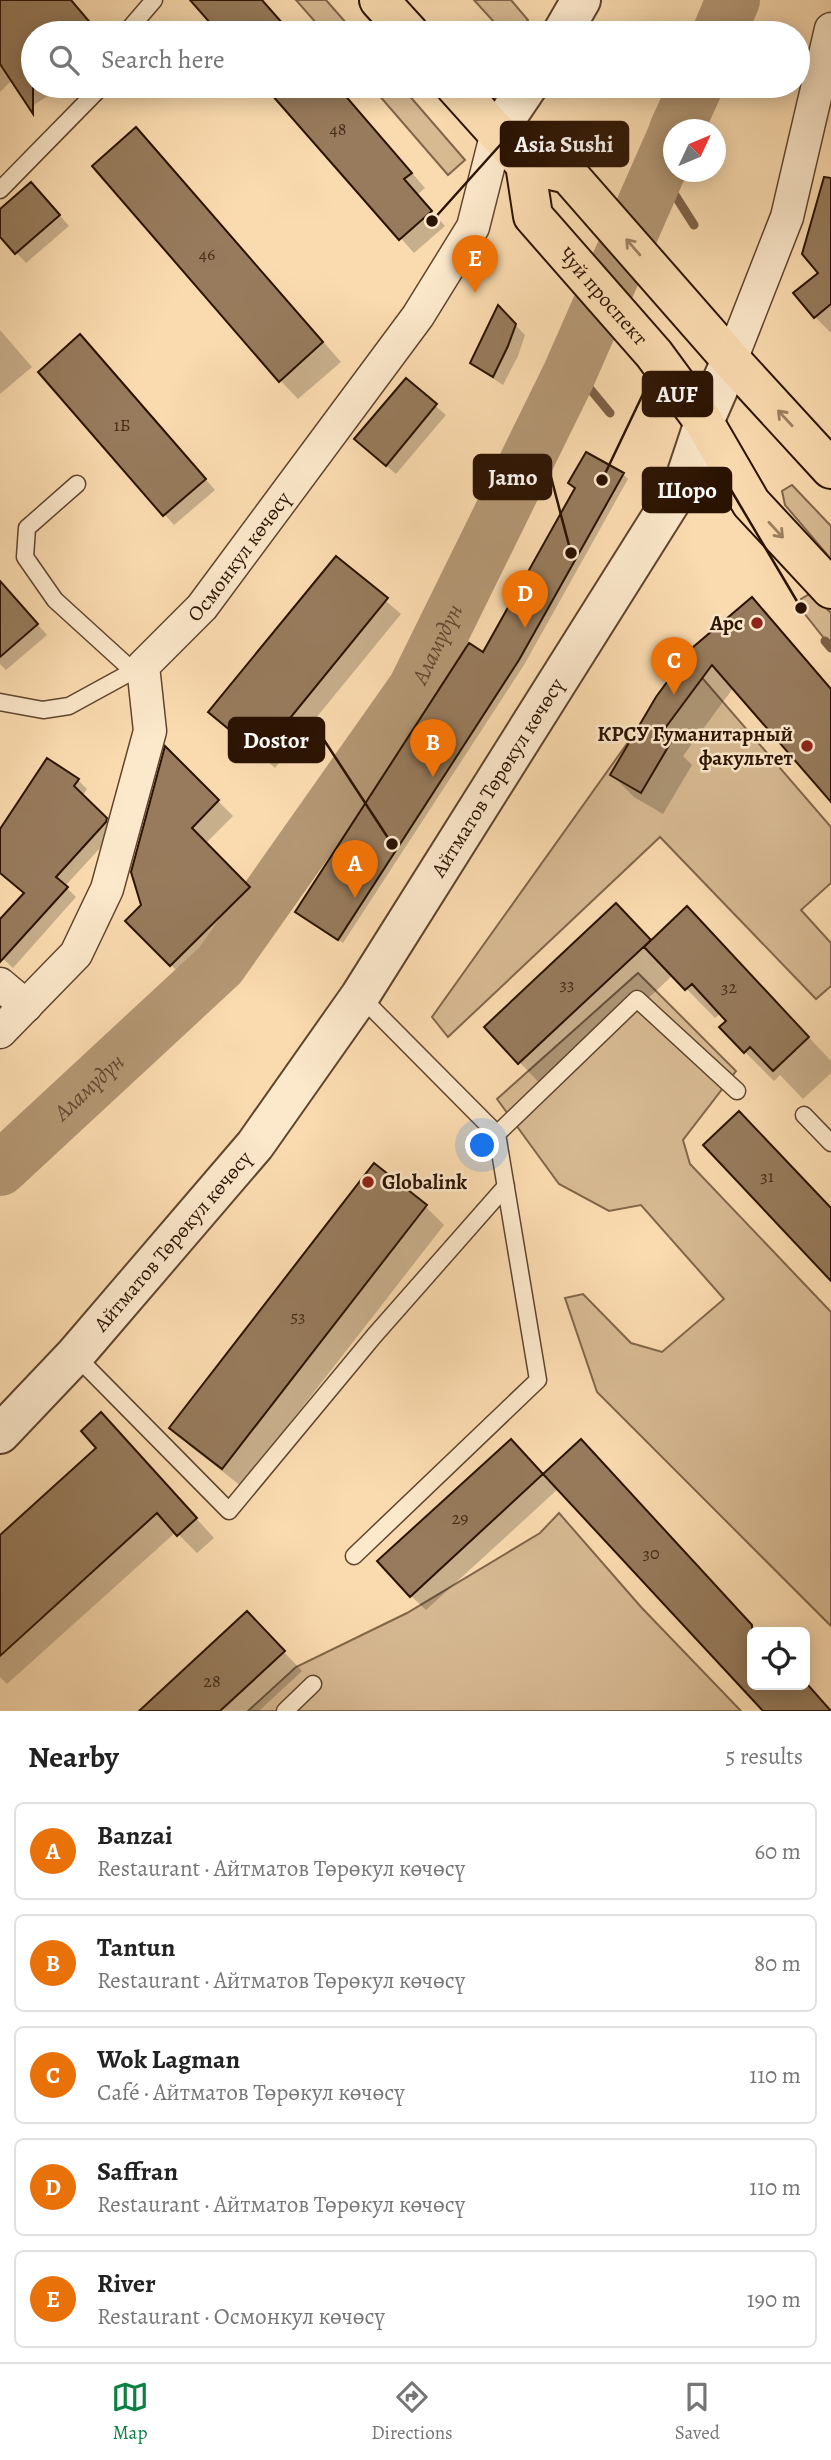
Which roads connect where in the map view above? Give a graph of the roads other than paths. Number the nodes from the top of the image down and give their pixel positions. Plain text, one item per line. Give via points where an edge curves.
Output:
1 (153, 0) edge
2 (379, 0) edge
3 (581, 0) edge
4 (136, 21) edge
5 (398, 21) edge
6 (569, 21) edge
7 (831, 33) edge
8 (90, 98) edge
9 (466, 98) edge
10 (520, 98) edge
11 (497, 132) junction
12 (525, 164) junction
13 (0, 190) edge
14 (731, 360) junction
15 (704, 422) junction
16 (831, 469) edge
17 (77, 484) dead end
18 (831, 589) edge
19 (138, 669) junction
20 (0, 702) edge
21 (0, 984) edge
22 (360, 996) junction
23 (26, 1006) junction
24 (0, 1032) edge
25 (737, 1091) dead end
26 (804, 1115) dead end
27 (497, 1134) junction
28 (831, 1143) edge
29 (506, 1186) junction
30 (75, 1355) junction
31 (0, 1434) edge
32 (354, 1556) dead end
33 (313, 1684) dead end
34 (285, 1711) edge

1 - 4 lane
2 - 5 main road
3 - 6 street
7 - 14 street, Айтматов Төрөкул көчөсү via 787,217
8 - 13 lane
9 - 11 main road
10 - 11 street, Осмонкул көчөсү
11 - 12 main road
11 - 19 street, Осмонкул көчөсү via 473,228 418,316 202,607
14 -> 12 main road via 568,174
12 - 15 main road, Чуй проспект via 533,216 653,354
14 - 15 street, Айтматов Төрөкул көчөсү
16 -> 14 main road
15 -> 18 main road, Чуй проспект via 751,503
15 - 22 street, Айтматов Төрөкул көчөсү via 685,479
17 - 19 lane via 27,527 25,557 55,600
19 - 20 lane via 69,706 43,710
19 - 23 street via 150,731 107,889 76,954
21 - 23 street
22 - 27 lane
22 - 30 street, Айтматов Төрөкул көчөсү via 255,1144
23 - 24 street
25 - 27 lane via 637,999
26 - 28 lane
27 - 29 lane
29 - 30 lane via 229,1511
29 - 32 lane via 538,1380
30 - 31 street, Айтматов Төрөкул көчөсү
33 - 34 lane

